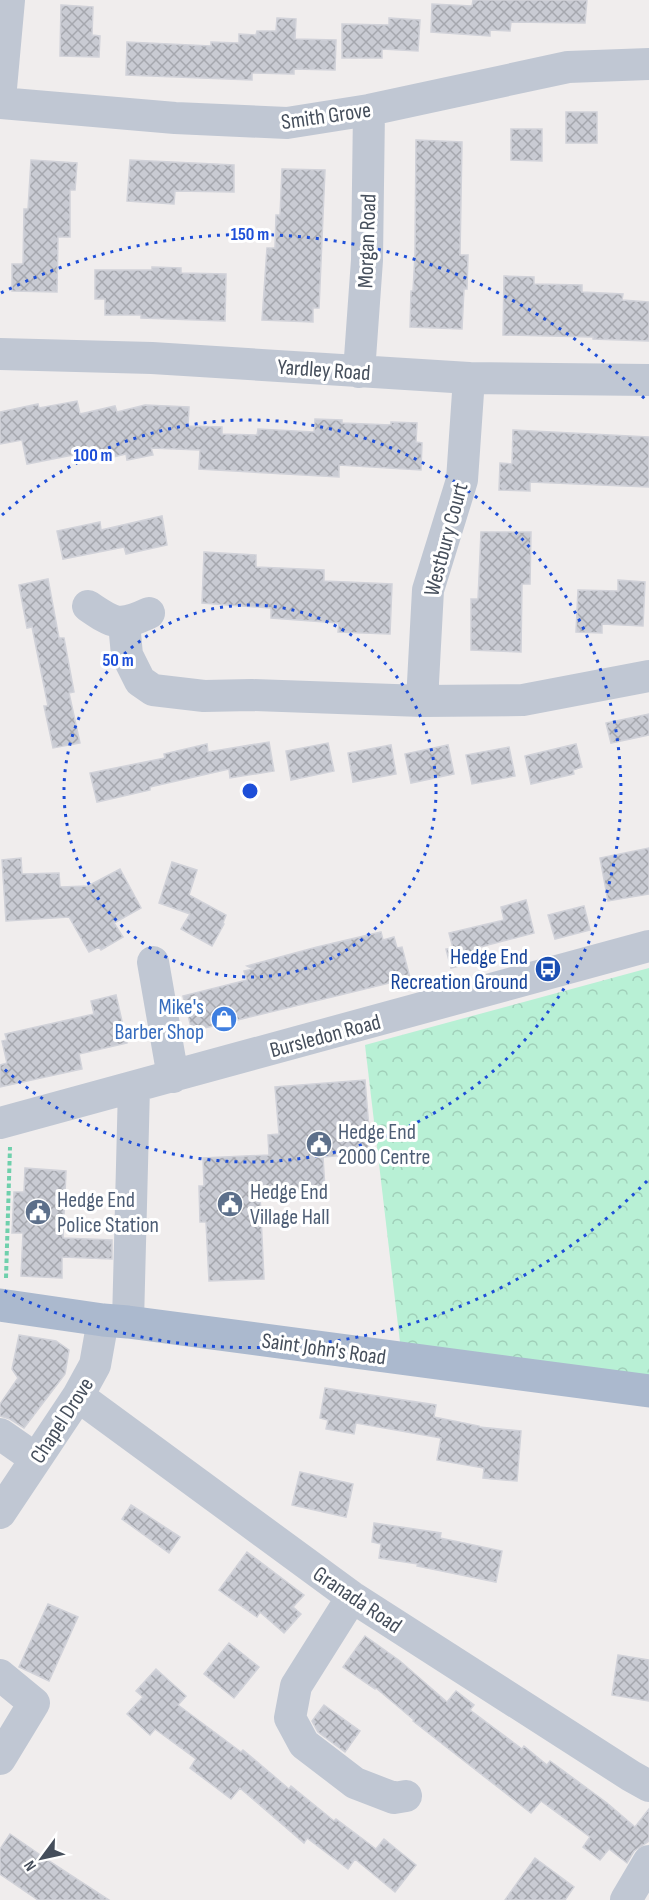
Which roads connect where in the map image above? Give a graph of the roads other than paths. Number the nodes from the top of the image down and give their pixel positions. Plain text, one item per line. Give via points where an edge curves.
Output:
1 (9, 0) edge
2 (649, 64) edge
3 (0, 101) edge
4 (369, 110) junction
5 (0, 354) edge
6 (358, 372) junction
7 (469, 378) junction
8 (649, 380) edge
9 (88, 606) dead end
10 (649, 676) edge
11 (422, 701) junction
12 (649, 946) edge
13 (153, 962) dead end
14 (173, 1077) junction
15 (134, 1087) junction
16 (6, 1121) edge
17 (3, 1305) edge
18 (115, 1321) junction
19 (649, 1391) edge
20 (78, 1396) junction
21 (0, 1434) edge
22 (36, 1459) junction
23 (0, 1513) edge
24 (352, 1597) junction
25 (0, 1675) edge
26 (0, 1759) edge
27 (649, 1786) edge
28 (399, 1801) dead end
29 (649, 1860) edge
30 (626, 1900) edge

1 - 3 street
2 - 4 street, Smith Grove via 568,67
3 - 4 street, Smith Grove via 175,118 287,123
4 - 6 street, Morgan Road via 367,260
5 - 6 street, Yardley Road via 152,358
6 - 7 street, Yardley Road
7 - 8 street, Yardley Road
7 - 11 street, Westbury Court via 462,480 428,590
9 - 11 street via 108,620 136,618 127,655 133,689 204,696 253,691
10 - 11 street via 522,700
12 - 14 street, Bursledon Road
13 - 14 street
14 - 15 street, Bursledon Road
15 - 16 street, Bursledon Road
15 - 18 street, Chapel Drove
17 - 18 main road, Saint John's Road
18 - 19 main road, Saint John's Road
18 - 20 street, Chapel Drove
20 - 22 street, Chapel Drove
20 - 24 street, Granada Road
21 - 22 street
22 - 23 street, Chapel Drove
24 - 27 street, Granada Road
24 - 28 street via 296,1686 290,1718 304,1744 355,1783
25 - 26 street via 34,1703
29 - 30 street

